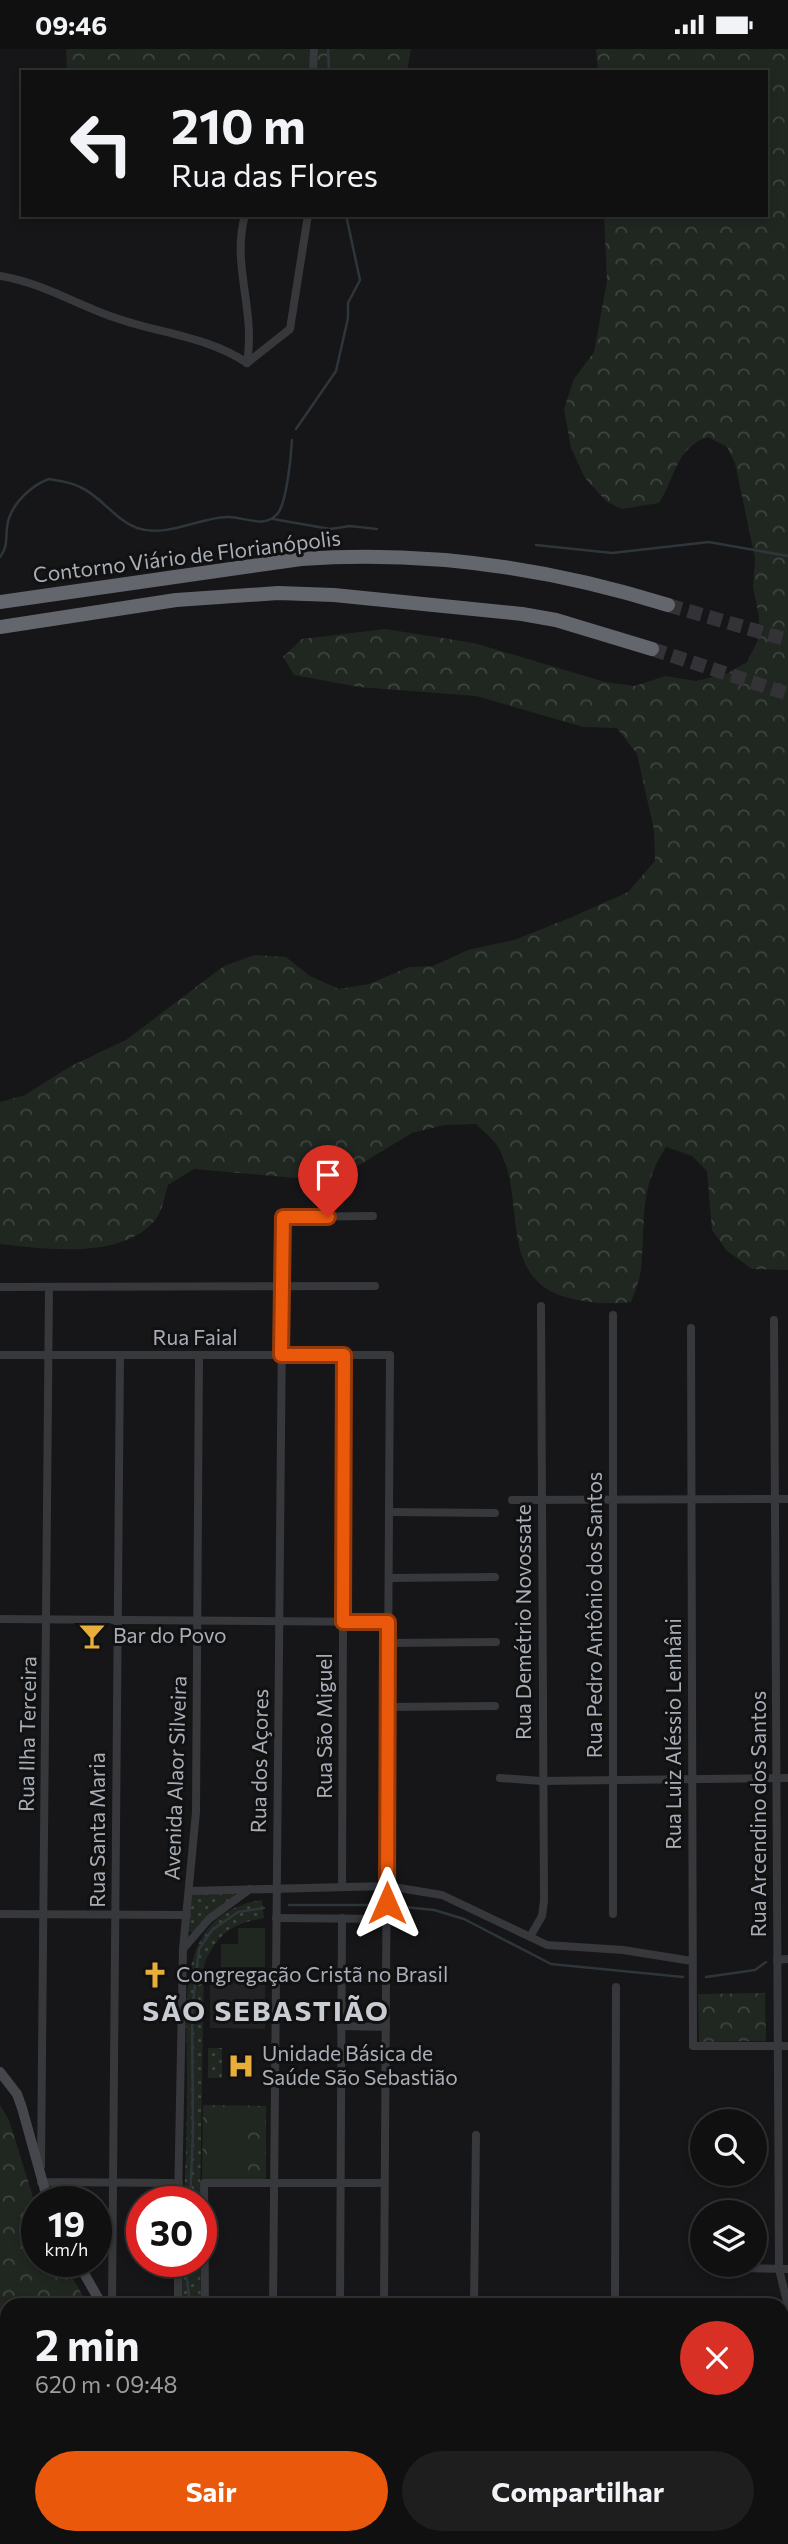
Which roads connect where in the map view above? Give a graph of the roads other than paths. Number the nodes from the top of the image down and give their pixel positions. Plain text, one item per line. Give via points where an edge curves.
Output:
1 (314, 49) edge
2 (313, 70) edge
3 (245, 217) edge
4 (308, 217) edge
5 (0, 275) edge
6 (247, 363) junction
7 (0, 603) edge
8 (668, 605) tunnel mouth
9 (0, 627) edge
10 (652, 649) tunnel mouth
11 (373, 1216) dead end
12 (282, 1286) junction
13 (375, 1286) dead end
14 (0, 1287) edge
15 (49, 1287) junction
16 (541, 1306) dead end
17 (612, 1315) dead end
18 (774, 1321) dead end
19 (691, 1328) dead end
20 (0, 1355) edge
21 (49, 1355) junction
22 (120, 1355) junction
23 (199, 1355) junction
24 (281, 1355) junction
25 (344, 1355) junction
26 (691, 1499) junction
27 (775, 1499) junction
28 (788, 1499) edge
29 (512, 1500) dead end
30 (541, 1500) junction
31 (613, 1500) junction
32 (389, 1512) junction
33 (495, 1513) dead end
34 (495, 1577) dead end
35 (389, 1578) junction
36 (0, 1619) edge
37 (46, 1619) junction
38 (117, 1620) junction
39 (197, 1621) junction
40 (279, 1621) junction
41 (343, 1622) junction
42 (388, 1622) junction
43 (496, 1642) dead end
44 (388, 1643) junction
45 (495, 1706) dead end
46 (388, 1707) junction
47 (500, 1778) dead end
48 (788, 1778) edge
49 (692, 1779) junction
50 (776, 1779) junction
51 (613, 1780) junction
52 (541, 1781) junction
53 (387, 1886) junction
54 (342, 1887) junction
55 (276, 1888) junction
56 (250, 1889) junction
57 (190, 1891) junction
58 (0, 1914) edge
59 (44, 1914) junction
60 (115, 1914) junction
61 (187, 1915) junction
62 (613, 1915) dead end
63 (276, 1918) junction
64 (342, 1918) junction
65 (386, 1919) junction
66 (531, 1935) junction
67 (777, 1943) junction
68 (788, 1943) edge
69 (183, 1949) junction
70 (788, 1959) edge
71 (777, 1960) junction
72 (692, 1961) junction
73 (617, 1987) dead end
74 (341, 2027) junction
75 (386, 2027) junction
76 (778, 2046) junction
77 (788, 2046) edge
78 (0, 2072) edge
79 (476, 2135) dead end
80 (41, 2182) junction
81 (113, 2182) junction
82 (179, 2183) junction
83 (274, 2183) junction
84 (341, 2183) junction
85 (384, 2183) junction
86 (42, 2186) edge
87 (179, 2186) edge
88 (783, 2269) edge
89 (87, 2277) edge
90 (178, 2277) edge
91 (98, 2298) edge
92 (112, 2298) edge
93 (178, 2298) edge
94 (205, 2298) edge
95 (273, 2298) edge
96 (340, 2298) edge
97 (384, 2298) edge
98 (474, 2298) edge
99 (615, 2298) edge
100 (787, 2298) edge

1 - 2 street
3 - 6 street via 238,246 251,317
4 - 6 street via 290,329
5 - 6 street via 111,317 225,350
7 - 8 highway, Contorno Viário de Florianópolis via 342,556 481,563 601,585
9 - 10 highway, Contorno Viário de Florianópolis via 176,600 301,593 522,614
11 - 12 street, Rua dos Açores via 283,1217
12 - 13 street
12 - 15 street
12 - 24 street, Rua dos Açores
14 - 15 street
15 - 21 street, Rua Ilha Terceira
16 - 30 street, Rua Demétrio Novossate
17 - 31 street, Rua Pedro Antônio dos Santos
18 - 27 street, Rua Arcendino dos Santos
19 - 26 street, Rua Luiz Aléssio Lenhâni
20 - 21 street, Rua Faial
21 - 22 street, Rua Faial
21 - 37 street, Rua Ilha Terceira
22 - 23 street, Rua Faial
22 - 38 street, Rua Santa Maria
23 - 24 street, Rua Faial
23 - 39 street, Avenida Alaor Silveira
24 - 25 street, Rua Faial
24 - 40 street, Rua dos Açores
25 - 32 street, Rua Faial via 390,1355
25 - 41 street, Rua São Miguel
26 - 27 street
26 - 31 street
26 - 49 street, Rua Luiz Aléssio Lenhâni
27 - 28 street
27 - 50 street, Rua Arcendino dos Santos
29 - 30 street
30 - 31 street
30 - 52 street, Rua Demétrio Novossate
31 - 51 street, Rua Pedro Antônio dos Santos
32 - 33 street
32 - 35 street
34 - 35 street
35 - 42 street
36 - 37 street
37 - 38 street
37 - 59 street, Rua Ilha Terceira
38 - 39 street
38 - 60 street, Rua Santa Maria
39 - 40 street
39 - 57 street, Avenida Alaor Silveira via 196,1812
40 - 41 street
40 - 55 street, Rua dos Açores
41 - 42 street
41 - 54 street, Rua São Miguel
42 - 44 street
43 - 44 street
44 - 46 street
45 - 46 street
46 - 53 street
47 - 52 street
48 - 50 street
49 - 50 street
49 - 51 street
49 - 72 street, Rua Luiz Aléssio Lenhâni
50 - 67 street, Rua Arcendino dos Santos
51 - 52 street
51 - 62 street, Rua Pedro Antônio dos Santos
52 - 66 street, Rua Demétrio Novossate via 544,1901
53 - 54 street
53 - 65 street
53 - 66 street via 442,1895
54 - 55 street
55 - 56 street
55 - 63 street, Rua dos Açores
56 - 57 street
56 - 69 street via 209,1919
57 - 61 street, Avenida Alaor Silveira
58 - 59 street
59 - 60 street
59 - 80 street, Rua Ilha Terceira
60 - 61 street
60 - 81 street, Rua Santa Maria
61 - 69 street, Avenida Alaor Silveira
63 - 64 street
63 - 83 street, Rua dos Açores
64 - 65 street
64 - 74 street
65 - 75 street
66 - 72 street via 547,1945
67 - 68 street
67 - 71 street, Rua Arcendino dos Santos
69 - 82 street, Avenida Alaor Silveira
70 - 71 street
71 - 76 street, Rua Arcendino dos Santos
72 - 76 street, Rua Luiz Aléssio Lenhâni via 693,2046
73 - 99 street
74 - 75 street
74 - 84 street
75 - 85 street
76 - 77 street, Rua Luiz Aléssio Lenhâni
76 - 88 street, Rua Arcendino dos Santos
78 - 80 street via 17,2094
79 - 98 street
80 - 81 street
80 - 86 street
81 - 82 street
81 - 92 street, Rua Santa Maria
82 - 87 street, Avenida Alaor Silveira
83 - 84 street
83 - 94 street via 204,2183
83 - 95 street, Rua dos Açores
84 - 85 street
84 - 96 street
85 - 97 street
88 - 100 street, Rua Arcendino dos Santos
89 - 91 street
90 - 93 street

